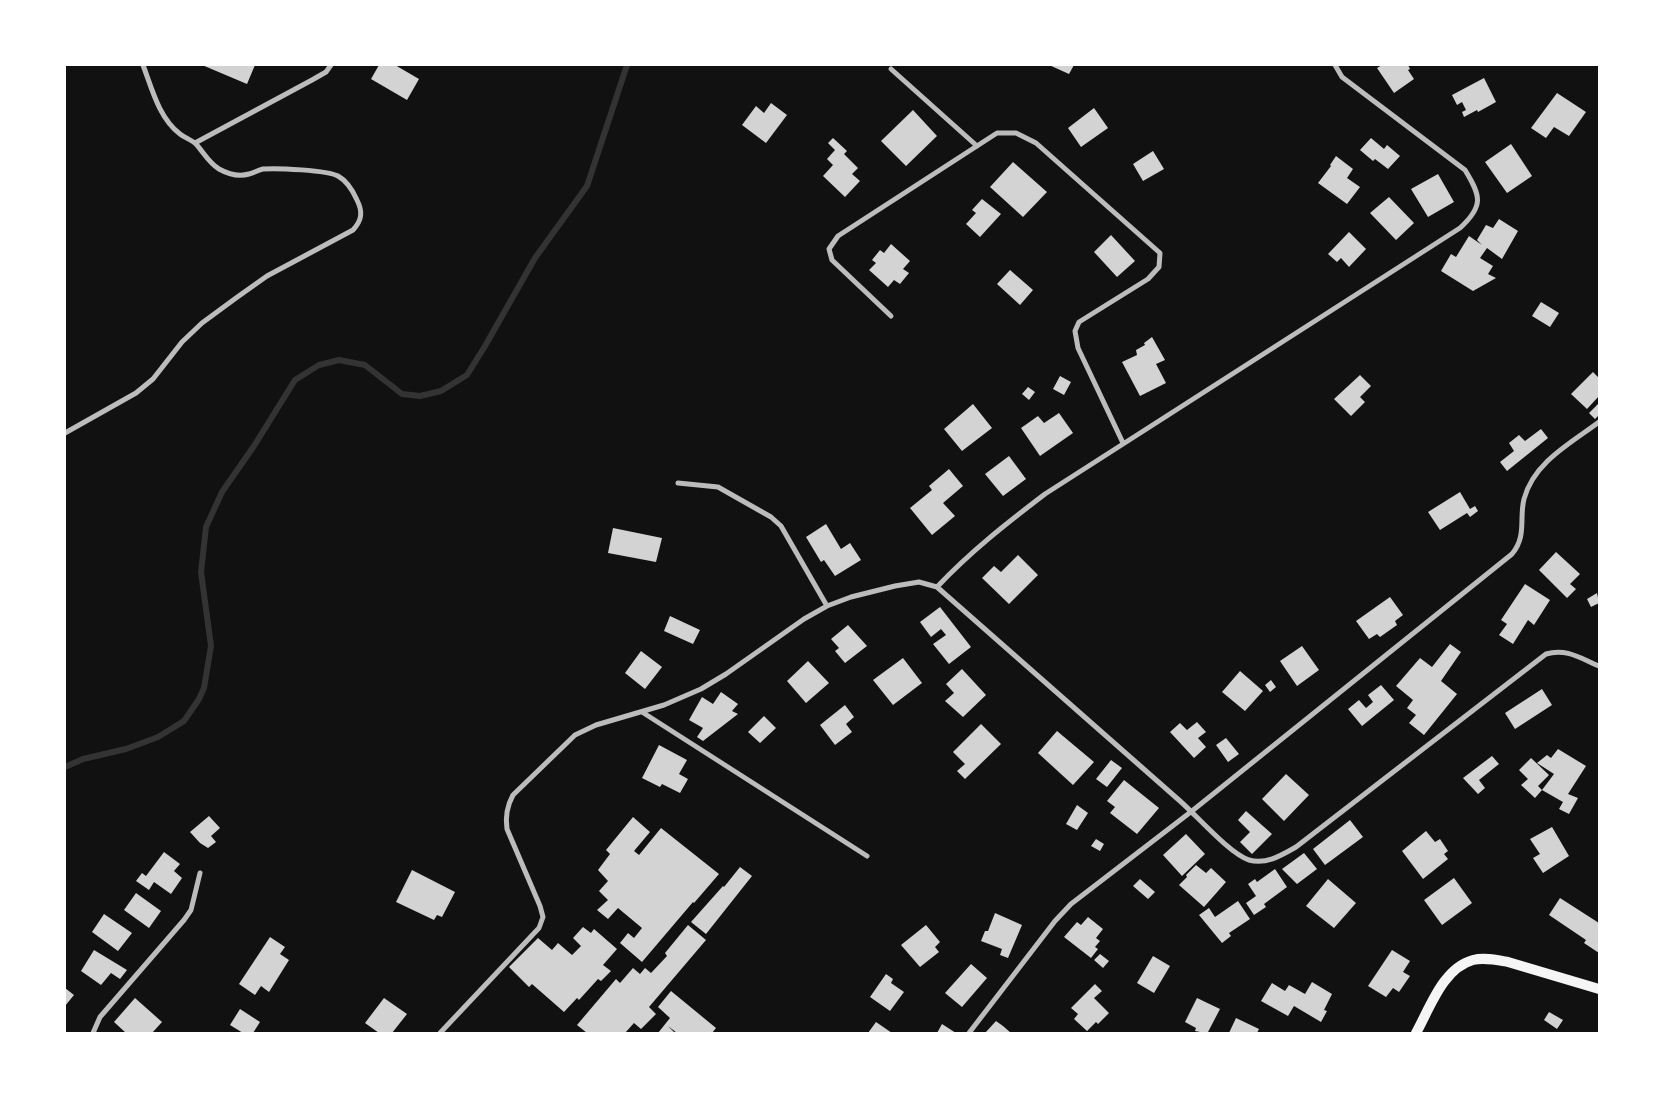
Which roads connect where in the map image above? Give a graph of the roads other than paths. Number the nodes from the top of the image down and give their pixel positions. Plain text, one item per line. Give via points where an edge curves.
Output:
1 (143, 65) edge
2 (332, 65) edge
3 (1335, 65) edge
4 (892, 69) dead end
5 (195, 143) junction
6 (977, 146) junction
7 (891, 316) dead end
8 (1599, 422) edge
9 (65, 433) edge
10 (1123, 443) junction
11 (678, 483) dead end
12 (937, 586) junction
13 (827, 606) junction
14 (1599, 666) edge
15 (642, 712) junction
16 (1192, 811) junction
17 (867, 856) dead end
18 (200, 873) dead end
19 (1599, 988) edge
20 (93, 1033) edge
21 (440, 1033) edge
22 (968, 1033) edge
23 (1416, 1033) edge

1 - 5 street via 157,103 168,121 180,135
2 - 5 street via 312,80
3 - 10 street via 1342,77 1465,170 1476,188 1476,208 1460,228
4 - 6 street
5 - 9 street via 220,170 238,175 283,169 339,176 358,202 362,211 360,222 353,230 267,276 236,298 202,323 182,342 154,378 136,393
6 - 7 street via 838,236 829,249 832,260
6 - 10 street via 997,133 1016,133 1036,143 1160,253 1159,267 1148,279 1079,322 1075,331 1078,348
8 - 16 street via 1546,462 1537,473 1524,499 1519,546 1512,554
10 - 12 street via 1045,494 988,537
11 - 13 street via 718,486 771,517 781,526
12 - 13 street via 919,582 895,586
12 - 16 street
13 - 15 street via 726,674 664,705
14 - 16 street via 1567,652 1546,654 1296,848 1267,861 1250,860 1235,853
15 - 17 street
15 - 21 street via 596,725 575,735 513,795 508,805 507,829 543,917 539,928
16 - 22 street via 1071,904
18 - 20 street via 192,905 184,920 100,1017
19 - 23 main road via 1508,962 1473,960 1456,968 1445,980

